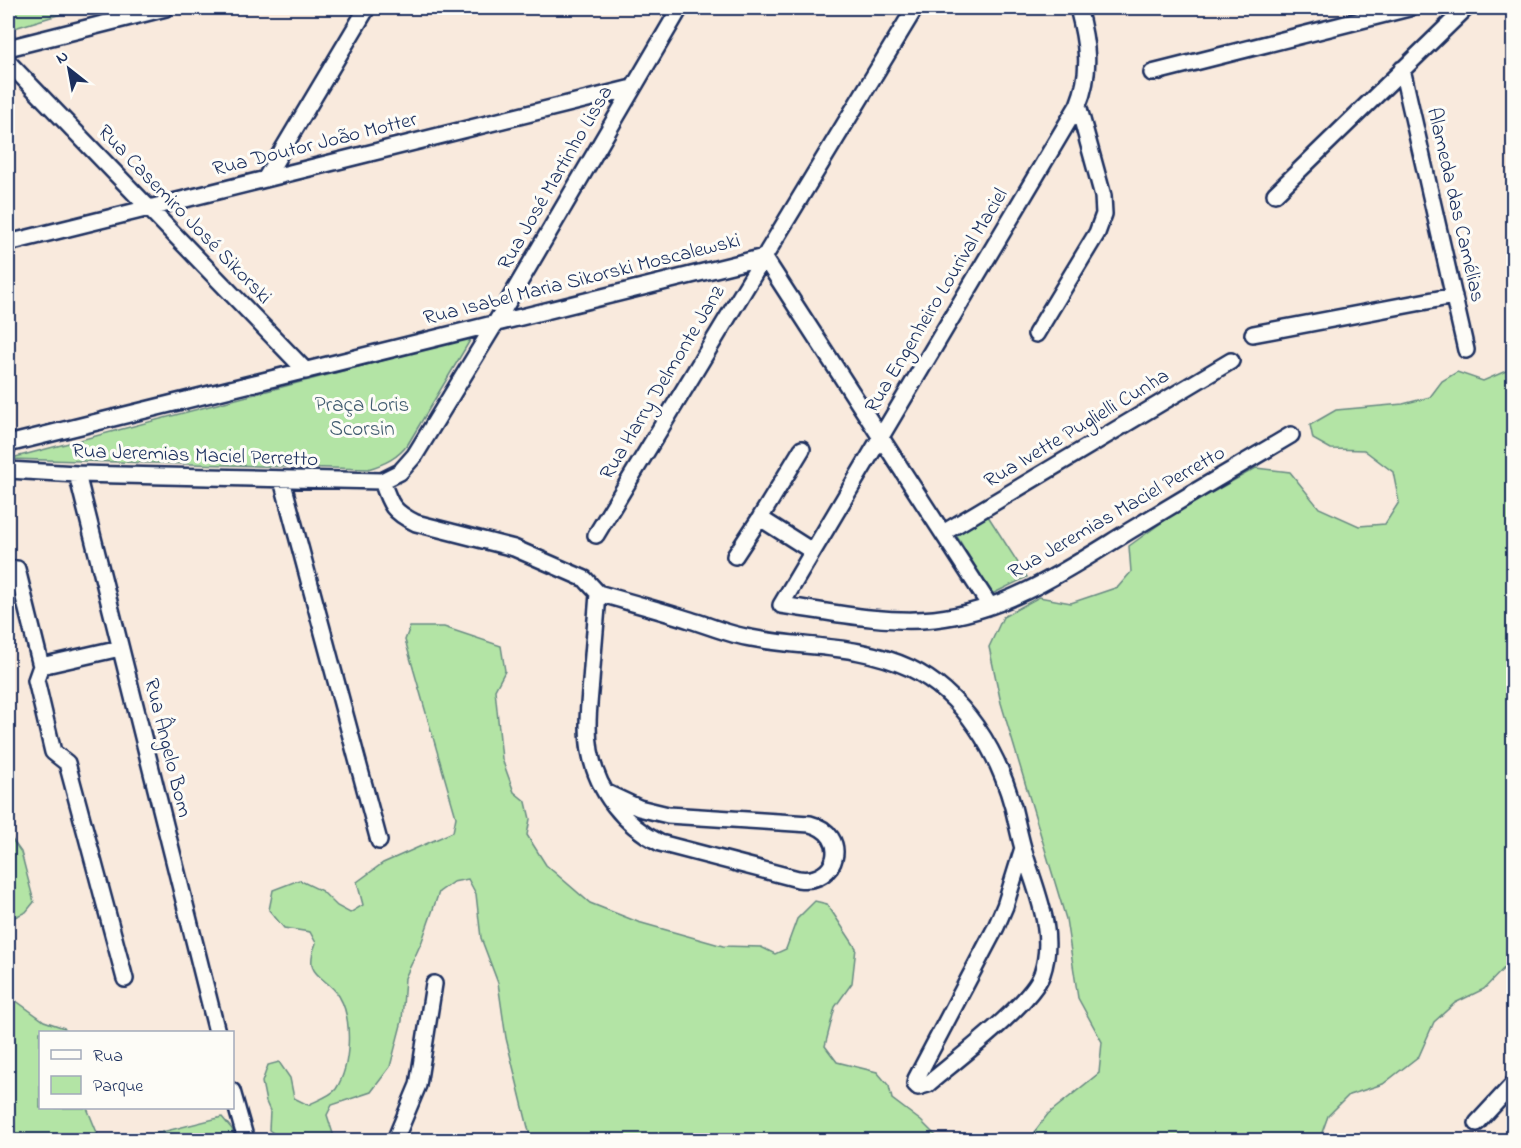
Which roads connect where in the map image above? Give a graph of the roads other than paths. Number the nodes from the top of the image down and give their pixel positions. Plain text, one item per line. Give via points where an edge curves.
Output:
1 (166, 8) edge
2 (367, 8) edge
3 (680, 8) edge
4 (915, 8) edge
5 (1078, 8) edge
6 (1409, 8) edge
7 (1466, 8) edge
8 (8, 48) edge
9 (8, 62) edge
10 (1402, 69) junction
11 (1152, 73) dead end
12 (632, 88) junction
13 (1078, 105) junction
14 (265, 179) junction
15 (1275, 194) dead end
16 (149, 208) junction
17 (8, 243) edge
18 (764, 257) junction
19 (1454, 297) junction
20 (495, 324) junction
21 (1036, 334) dead end
22 (1253, 334) dead end
23 (1466, 350) dead end
24 (1232, 361) dead end
25 (306, 371) junction
26 (1291, 435) dead end
27 (880, 437) junction
28 (8, 444) edge
29 (802, 448) dead end
30 (8, 470) edge
31 (78, 474) junction
32 (282, 480) junction
33 (382, 481) junction
34 (760, 518) junction
35 (943, 533) junction
36 (596, 535) dead end
37 (813, 551) junction
38 (735, 556) dead end
39 (8, 569) edge
40 (598, 593) junction
41 (781, 605) joint
42 (990, 606) junction
43 (120, 648) junction
44 (41, 666) junction
45 (607, 793) junction
46 (379, 841) dead end
47 (1023, 848) junction
48 (125, 978) dead end
49 (434, 984) dead end
50 (217, 1031) edge
51 (1514, 1083) edge
52 (234, 1098) edge
53 (1478, 1123) dead end
54 (246, 1140) edge
55 (395, 1140) edge

1 - 8 street
2 - 14 street
3 - 12 street, Rua José Martinho Lissa
4 - 18 street, Rua Harry Delmonte Janz
5 - 13 street, Rua Engenheiro Lourival Maciel via 1088,66
6 - 11 street
7 - 10 street
9 - 16 street, Rua Casemiro José Sikorski
10 - 15 street
10 - 19 street, Alameda das Camélias
12 - 14 street, Rua Doutor João Motter
12 - 20 street, Rua José Martinho Lissa
13 - 21 street via 1103,196 1104,214 1097,233
13 - 27 street, Rua Engenheiro Lourival Maciel
14 - 16 street, Rua Doutor João Motter
16 - 17 street, Rua Doutor João Motter
16 - 25 street, Rua Casemiro José Sikorski
18 - 20 street, Rua Isabel Maria Sikorski Moscalewski
18 - 27 street, Rua Isabel Maria Sikorski Moscalewski
18 - 36 street, Rua Harry Delmonte Janz
19 - 22 street
19 - 23 street, Alameda das Camélias
20 - 25 street, Rua Isabel Maria Sikorski Moscalewski
20 - 33 street, Rua José Martinho Lissa via 409,464
24 - 35 street, Rua Ivette Puglielli Cunha
25 - 28 street, Rua Isabel Maria Sikorski Moscalewski
26 - 42 street, Rua Jeremias Maciel Perretto via 1053,577
27 - 35 street, Rua Isabel Maria Sikorski Moscalewski
27 - 37 street, Rua Engenheiro Lourival Maciel
29 - 34 street
30 - 31 street, Rua Jeremias Maciel Perretto
31 - 32 street, Rua Jeremias Maciel Perretto
31 - 43 street, Rua Ângelo Bom
32 - 33 street, Rua Jeremias Maciel Perretto
32 - 46 street
33 - 40 street via 392,507 402,516 514,548 585,579
34 - 37 street
34 - 38 street
35 - 42 street, Rua Isabel Maria Sikorski Moscalewski
37 - 41 street, Rua Engenheiro Lourival Maciel
39 - 44 street via 17,569
40 - 45 street via 588,728 594,766
40 - 47 street via 741,636 846,648 913,669 949,696 979,729 1004,780
41 - 42 street, Rua Jeremias Maciel Perretto via 903,619 933,619
43 - 44 street
43 - 50 street, Rua Ângelo Bom
44 - 48 street via 36,680 53,752 66,763
45 - 45 street via 628,824 643,835 678,849 808,881 829,870 835,858 835,846 821,827 668,815 639,808
47 - 47 street via 1000,916 916,1079 918,1087 928,1084 990,1032 1026,997 1041,975 1047,953 1045,918
49 - 55 street via 418,1085
51 - 53 street
52 - 54 street

